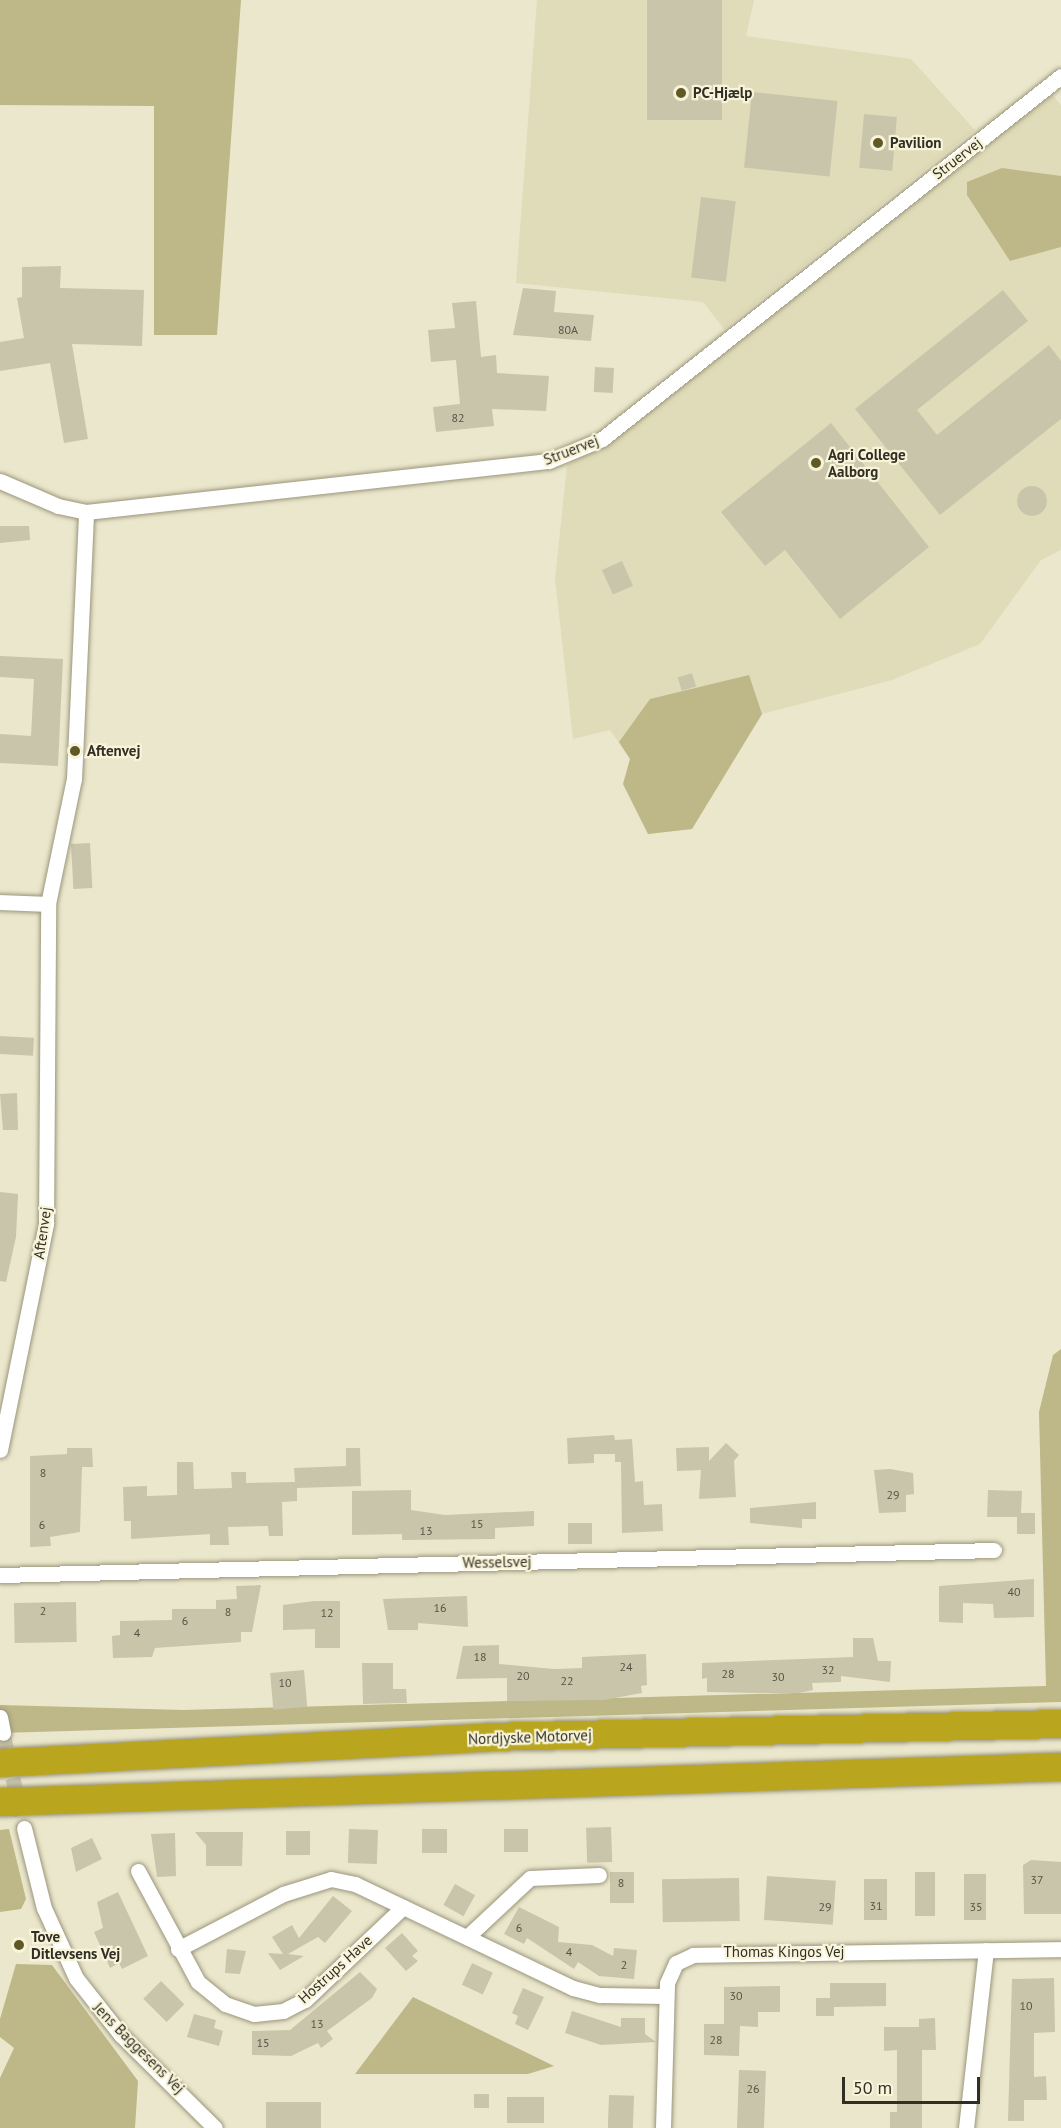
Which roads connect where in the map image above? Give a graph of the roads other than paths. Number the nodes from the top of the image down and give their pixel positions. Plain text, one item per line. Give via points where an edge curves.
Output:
1 (1061, 76) edge
2 (0, 481) edge
3 (86, 512) junction
4 (0, 902) edge
5 (48, 904) junction
6 (0, 1450) edge
7 (994, 1550) dead end
8 (0, 1575) edge
9 (0, 1717) edge
10 (1061, 1724) edge
11 (3, 1733) dead end
12 (0, 1763) edge
13 (1061, 1767) edge
14 (0, 1802) edge
15 (24, 1828) tunnel mouth
16 (138, 1871) dead end
17 (599, 1875) dead end
18 (403, 1907) junction
19 (467, 1937) junction
20 (1061, 1948) edge
21 (178, 1949) junction
22 (986, 1950) junction
23 (666, 1996) junction
24 (215, 2128) edge
25 (663, 2128) edge
26 (966, 2128) edge

1 - 3 street, Struervej via 602,439 549,462
2 - 3 street, Struervej via 58,506
3 - 5 street, Aftenvej via 75,779
4 - 5 street
5 - 6 street, Aftenvej via 46,1224
7 - 8 street, Wesselsvej
9 - 11 street
10 - 12 highway, Nordjyske Motorvej via 488,1737
13 - 14 highway
15 - 24 street, Jens Baggesens Vej via 41,1900 76,1978 121,2035
16 - 21 street, Hostrups Have
17 - 19 street via 530,1878
18 - 19 street
18 - 21 street via 355,1884 320,1881 283,1894
18 - 21 street, Hostrups Have via 305,2000 266,2014 240,2010 210,1995
19 - 23 street via 573,1988 600,1995
20 - 22 street, Thomas Kingos Vej
22 - 23 street, Thomas Kingos Vej via 693,1955 670,1971
22 - 26 street
23 - 25 street, Thomas Kingos Vej

